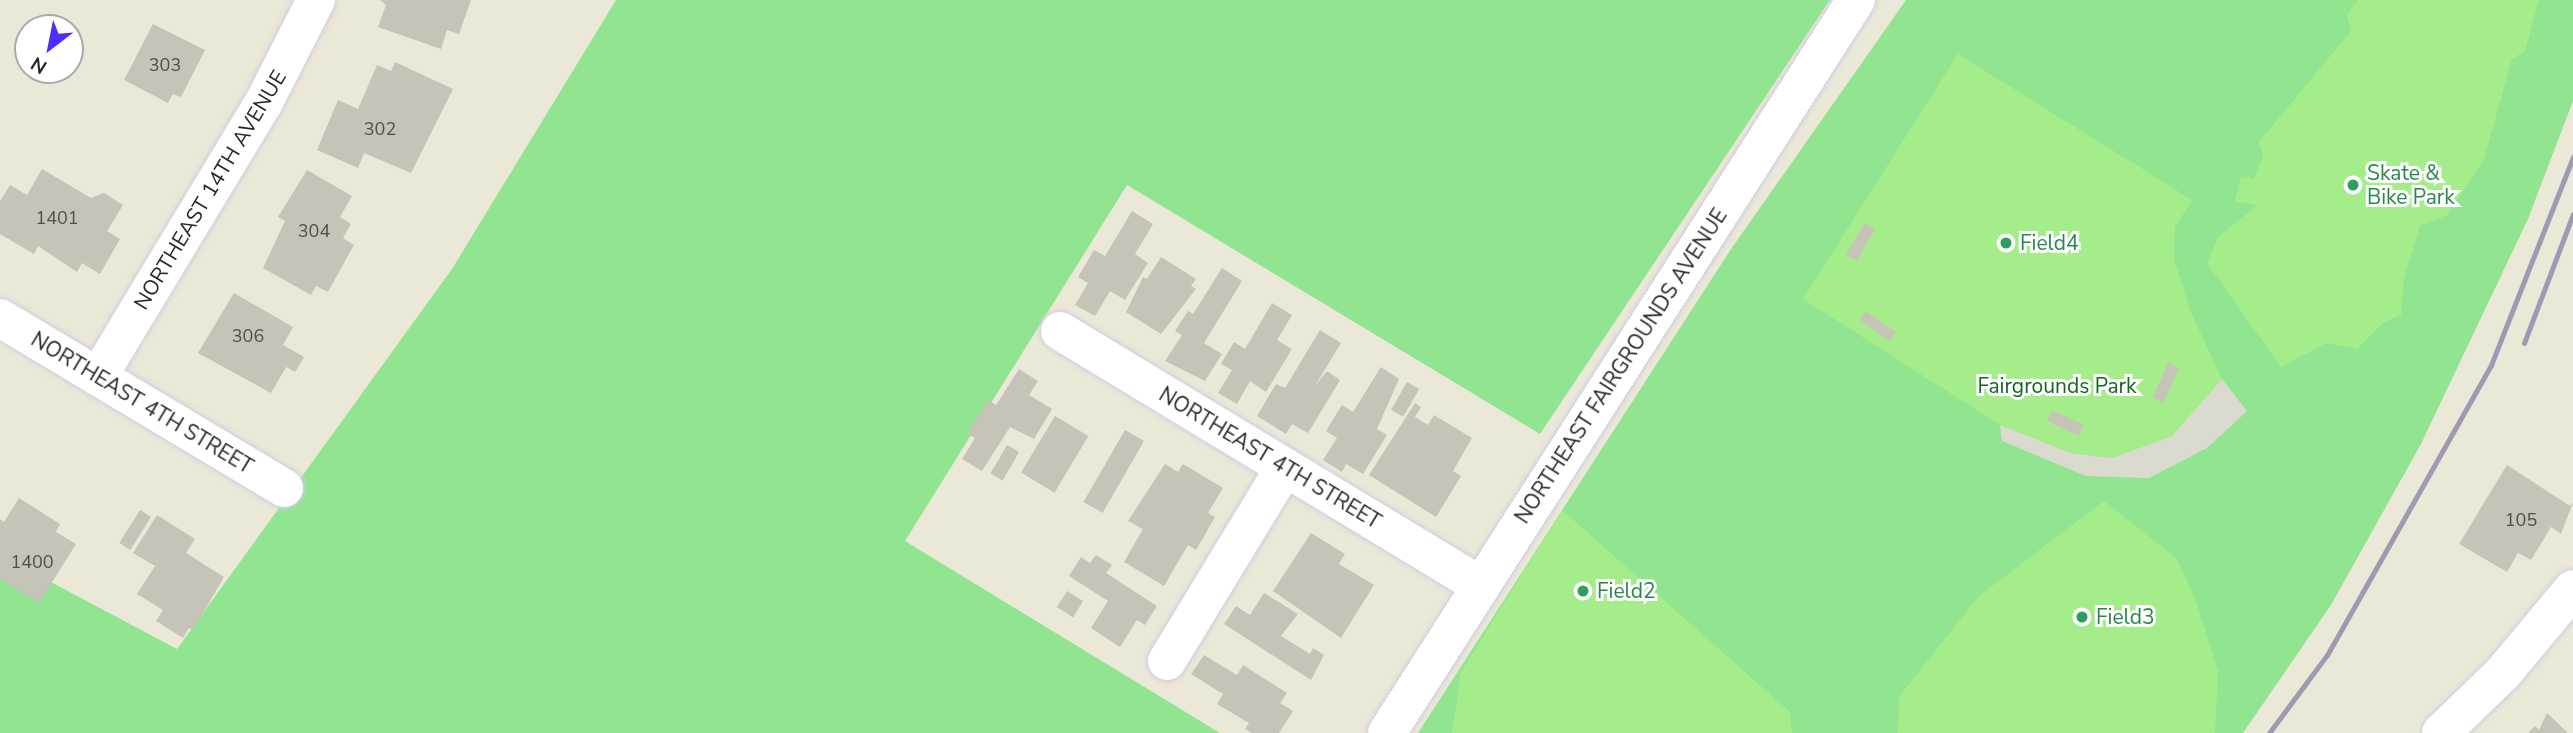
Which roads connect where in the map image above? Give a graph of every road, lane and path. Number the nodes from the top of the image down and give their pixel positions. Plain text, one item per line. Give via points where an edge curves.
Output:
1 (316, 0) edge
2 (1856, 0) edge
3 (0, 318) edge
4 (1059, 331) dead end
5 (98, 377) junction
6 (1285, 467) junction
7 (284, 488) dead end
8 (1481, 586) junction
9 (2573, 589) edge
10 (1167, 661) dead end
11 (1387, 733) edge
12 (2441, 733) edge

1 - 5 street, NORTHEAST 14TH AVENUE via 263,104
2 - 8 street, NORTHEAST FAIRGROUNDS AVENUE
3 - 5 street, NORTHEAST 4TH STREET
4 - 6 street, NORTHEAST 4TH STREET
5 - 7 street, NORTHEAST 4TH STREET
6 - 8 street, NORTHEAST 4TH STREET
6 - 10 street
8 - 11 street, NORTHEAST FAIRGROUNDS AVENUE
9 - 12 street via 2504,673

